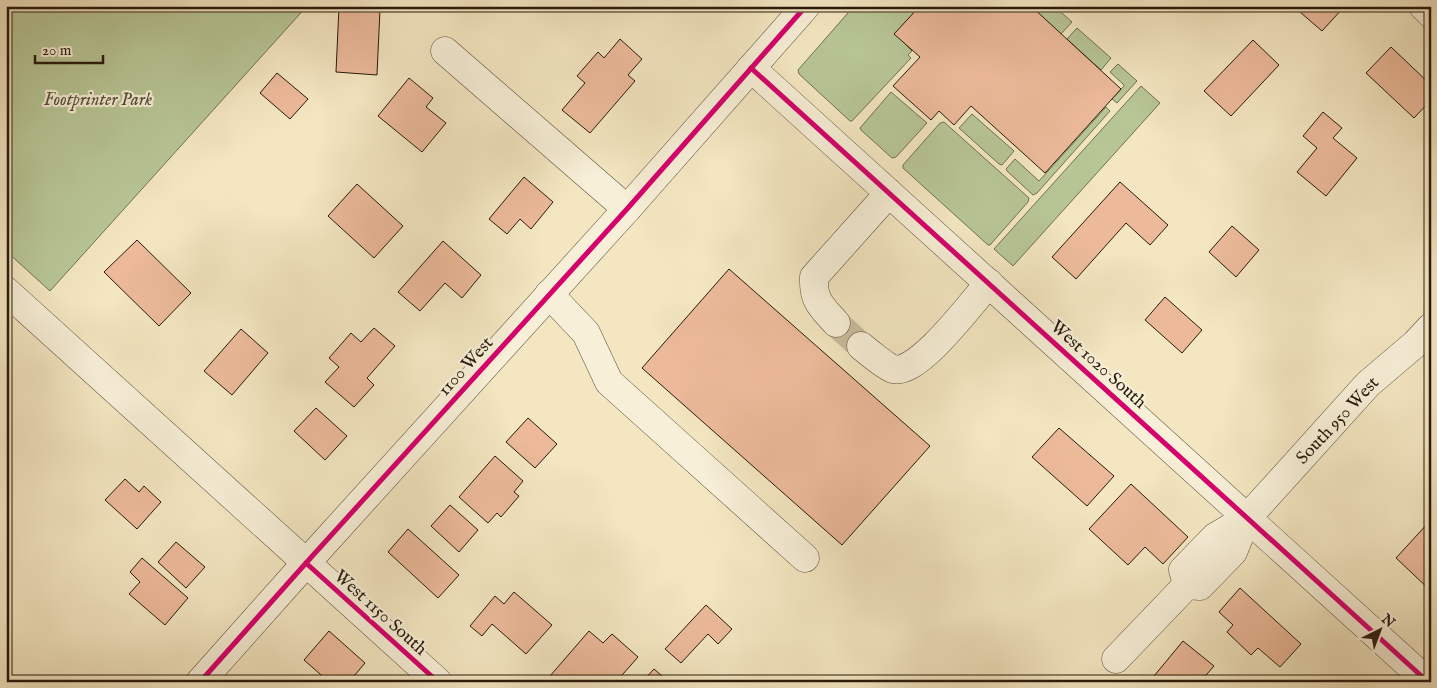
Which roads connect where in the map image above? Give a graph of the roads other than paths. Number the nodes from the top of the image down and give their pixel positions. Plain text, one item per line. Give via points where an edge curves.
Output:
1 (806, 6) edge
2 (1422, 6) edge
3 (1431, 14) edge
4 (445, 51) dead end
5 (750, 68) junction
6 (889, 193) junction
7 (627, 209) junction
8 (989, 283) junction
9 (6, 291) edge
10 (549, 294) junction
11 (836, 324) tunnel mouth
12 (1431, 327) edge
13 (861, 346) tunnel mouth
14 (1246, 518) junction
15 (805, 558) dead end
16 (306, 563) junction
17 (1116, 659) dead end
18 (200, 682) edge
19 (438, 682) edge
20 (1428, 682) edge

1 - 5 street, 1100 West
2 - 3 street
4 - 7 street
5 - 6 street, West 1020 South
5 - 7 street, 1100 West
6 - 8 street, West 1020 South
6 - 11 street via 814,277 817,301
7 - 10 street, 1100 West
8 - 13 street via 932,350 904,369 893,370
8 - 14 street, West 1020 South
9 - 16 street, West 1150 South
10 - 15 street via 586,333 609,382
10 - 16 street, 1100 West
12 - 14 street, South 950 West via 1368,384
14 - 17 street via 1233,552 1200,586 1187,585
14 - 20 street, West 1020 South
16 - 18 street, 1100 West
16 - 19 street, West 1150 South

